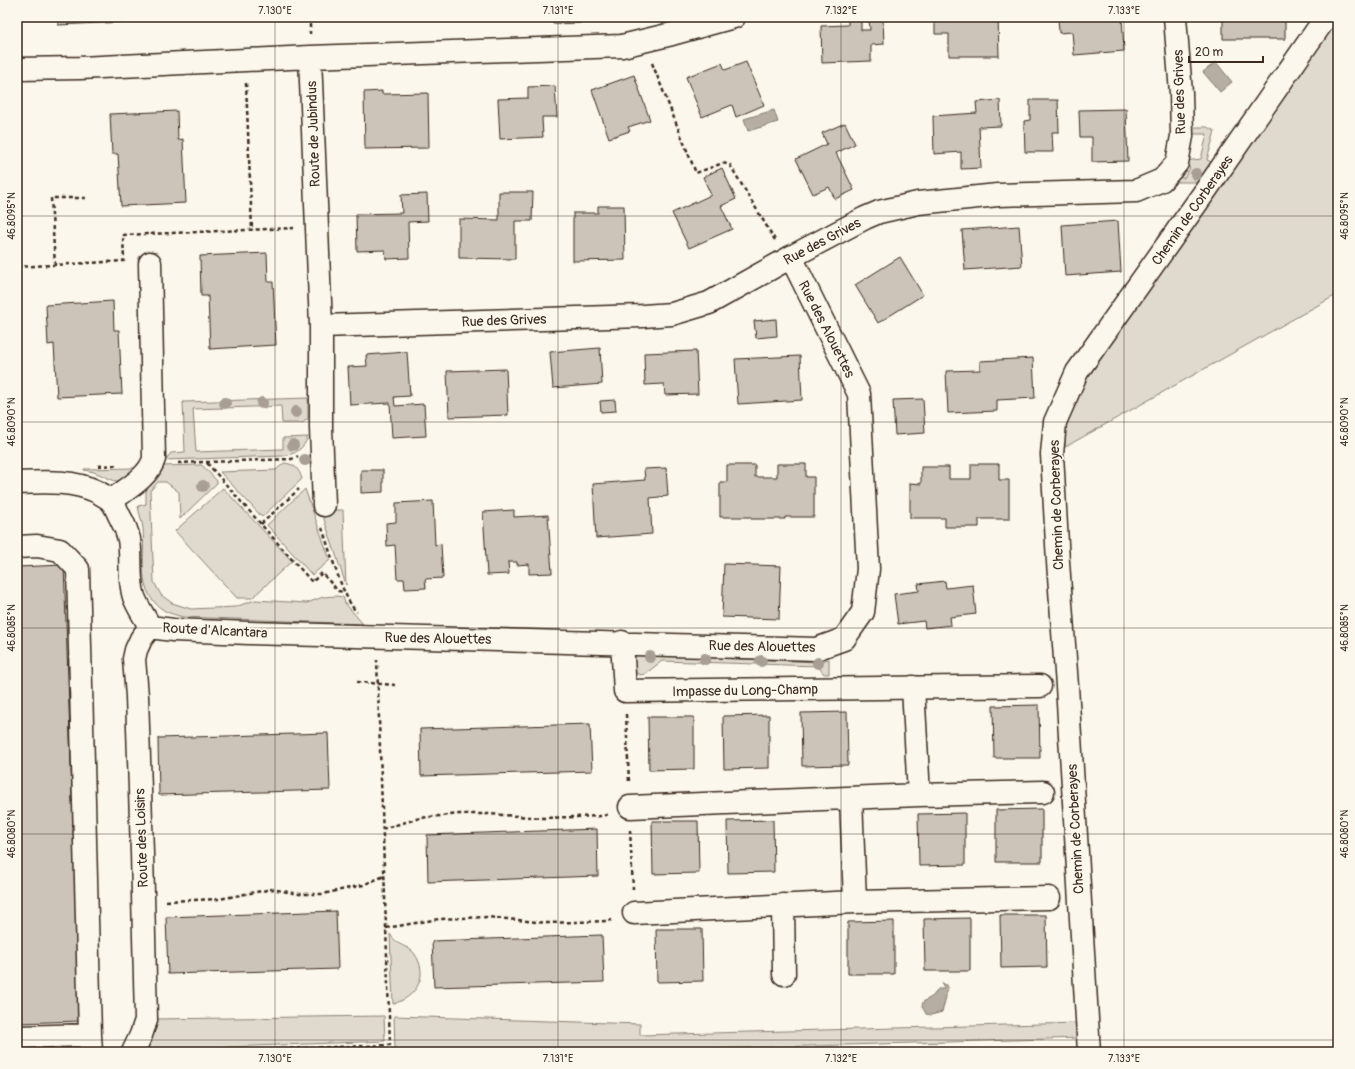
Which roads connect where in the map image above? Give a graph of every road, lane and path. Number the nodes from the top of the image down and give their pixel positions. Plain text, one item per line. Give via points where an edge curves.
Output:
1 (734, 17) edge
2 (1175, 17) edge
3 (1326, 17) edge
4 (310, 57) junction
5 (650, 60) dead end
6 (17, 69) edge
7 (246, 82) dead end
8 (86, 198) dead end
9 (252, 230) dead end
10 (784, 250) junction
11 (150, 263) dead end
12 (55, 265) dead end
13 (321, 326) junction
14 (303, 453) dead end
15 (292, 459) junction
16 (206, 462) junction
17 (152, 464) junction
18 (297, 464) dead end
19 (91, 466) dead end
20 (17, 483) edge
21 (302, 486) dead end
22 (111, 500) junction
23 (324, 505) joint
24 (261, 524) junction
25 (17, 547) edge
26 (344, 592) junction
27 (150, 627) junction
28 (346, 635) joint
29 (376, 636) junction
30 (622, 642) junction
31 (357, 682) dead end
32 (377, 683) junction
33 (395, 685) dead end
34 (1040, 686) dead end
35 (913, 687) junction
36 (1043, 792) dead end
37 (919, 795) junction
38 (851, 798) junction
39 (630, 807) joint
40 (382, 829) junction
41 (384, 876) junction
42 (1049, 898) dead end
43 (143, 901) junction
44 (855, 902) junction
45 (783, 906) junction
46 (634, 913) joint
47 (386, 928) junction
48 (784, 974) dead end
49 (17, 1037) edge
50 (91, 1043) edge
51 (133, 1052) edge
52 (206, 1052) edge
53 (1089, 1052) edge

1 - 4 street via 622,46
2 - 10 street, Rue des Grives via 1182,136 1177,163 1162,180 1136,191 998,195 918,203 879,212
3 - 53 street, Chemin de Corberayes via 1078,372 1055,422 1052,454
4 - 6 street
4 - 13 street, Route de Jubindus
5 - 10 path via 696,173 723,163 730,165
7 - 9 path
8 - 12 path via 51,198
10 - 13 street, Rue des Grives via 709,303 672,314
10 - 30 street, Rue des Alouettes via 860,394 868,568 863,612 844,640 816,649
11 - 17 street via 154,454
13 - 23 street, Route de Jubindus
14 - 15 path
15 - 16 path
15 - 18 path
16 - 17 path
16 - 24 path
17 - 19 path
17 - 22 street via 140,480
20 - 22 street via 68,483 83,486
21 - 24 path
22 - 27 street, Route d'Alcantara via 129,538 130,573 134,596
23 - 26 path via 315,507
24 - 26 path via 312,582 322,573 338,591
25 - 50 street via 38,546 60,550 78,568
26 - 29 path via 354,609 365,618 376,622
27 - 28 street, Route d'Alcantara via 173,630
27 - 43 street, Route des Loisirs via 140,640 134,659
28 - 29 street, Rue des Alouettes
29 - 30 street, Rue des Alouettes
29 - 32 path
30 - 35 street, Impasse du Long-Champ via 625,691
31 - 32 path
32 - 33 path
32 - 40 path
34 - 35 street, Impasse du Long-Champ
35 - 37 street
36 - 37 street
37 - 38 street
38 - 39 street
38 - 44 street
39 - 40 path via 604,816 562,818 459,814 420,818
40 - 41 path
41 - 43 path via 362,885 323,894 299,894 272,889 219,899
41 - 47 path
42 - 44 street
43 - 51 street, Route des Loisirs via 146,1020
44 - 45 street
45 - 46 street
45 - 48 street
46 - 47 path via 607,921 547,923 486,917 439,919
47 - 52 path via 390,1045
49 - 50 street

